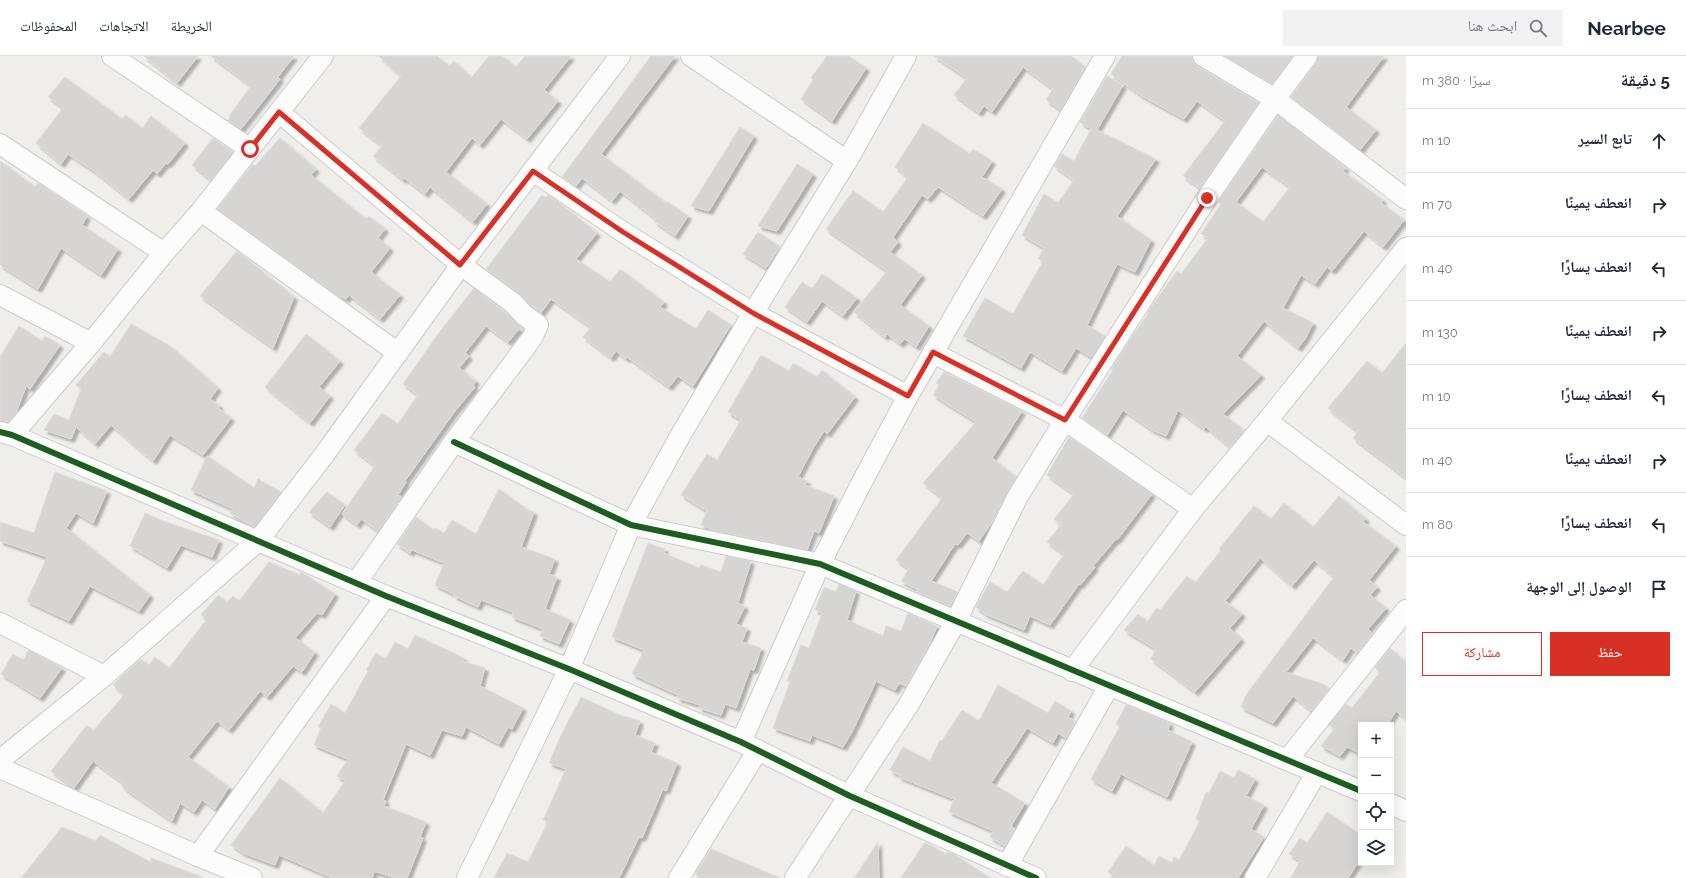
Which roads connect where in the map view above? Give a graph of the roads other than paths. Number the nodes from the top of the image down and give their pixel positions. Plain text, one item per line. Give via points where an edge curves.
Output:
1 (112, 56) edge
2 (323, 56) edge
3 (620, 56) edge
4 (691, 56) edge
5 (906, 56) edge
6 (1105, 56) edge
7 (1203, 56) edge
8 (1307, 56) edge
9 (1275, 98) junction
10 (279, 112) junction
11 (0, 144) edge
12 (250, 149) junction
13 (847, 161) junction
14 (533, 171) junction
15 (1406, 199) edge
16 (201, 211) junction
17 (1406, 248) edge
18 (164, 253) junction
19 (460, 265) junction
20 (0, 295) edge
21 (753, 313) junction
22 (91, 343) junction
23 (933, 352) junction
24 (398, 353) junction
25 (908, 396) junction
26 (1065, 420) junction
27 (1267, 421) junction
28 (6, 434) edge
29 (454, 442) junction
30 (1193, 509) junction
31 (631, 525) junction
32 (1406, 525) edge
33 (258, 542) junction
34 (820, 564) junction
35 (356, 583) junction
36 (386, 596) junction
37 (1406, 610) edge
38 (956, 621) junction
39 (0, 622) edge
40 (569, 669) junction
41 (1072, 671) junction
42 (104, 676) junction
43 (1109, 686) junction
44 (750, 746) junction
45 (1288, 759) junction
46 (0, 760) edge
47 (0, 768) edge
48 (1317, 772) junction
49 (1358, 790) edge
50 (850, 796) junction
51 (1394, 805) edge
52 (1406, 811) edge
53 (198, 856) junction
54 (1007, 866) junction
55 (252, 878) edge
56 (467, 878) edge
57 (679, 878) edge
58 (795, 878) edge
59 (1036, 878) edge
60 (1255, 878) edge

1 - 12 street
2 - 10 street
3 - 14 street
4 - 13 street
5 - 13 street
6 - 23 street
7 - 9 street
8 - 9 street
9 - 15 street
9 - 26 street
10 - 12 street
10 - 19 street
11 - 18 street
12 - 16 street
13 - 21 street
14 - 19 street
14 - 21 street via 623,232
16 - 18 street
16 - 24 street
17 - 27 street
18 - 22 street
19 - 24 street
19 - 29 street via 513,303 538,325 532,338
20 - 22 street
21 - 25 street
21 - 31 street
22 - 28 street
23 - 25 street
23 - 26 street
24 - 33 street
25 - 34 street
26 - 30 street
26 - 38 street via 1018,496
27 - 30 street
27 - 32 street
28 - 33 street
29 - 31 street
29 - 35 street
30 - 41 street
31 - 34 street
31 - 40 street
33 - 35 street
33 - 42 street
34 - 38 street
34 - 44 street
35 - 36 street
36 - 40 street
36 - 53 street
37 - 45 street
38 - 41 street
38 - 50 street via 909,704
39 - 42 street
40 - 44 street
40 - 56 street
41 - 43 street
42 - 46 street
43 - 45 street
43 - 54 street
44 - 50 street
44 - 57 street
45 - 48 street
47 - 53 street
48 - 49 street
48 - 60 street
50 - 54 street
50 - 58 street
51 - 52 street
53 - 55 street
54 - 59 street

